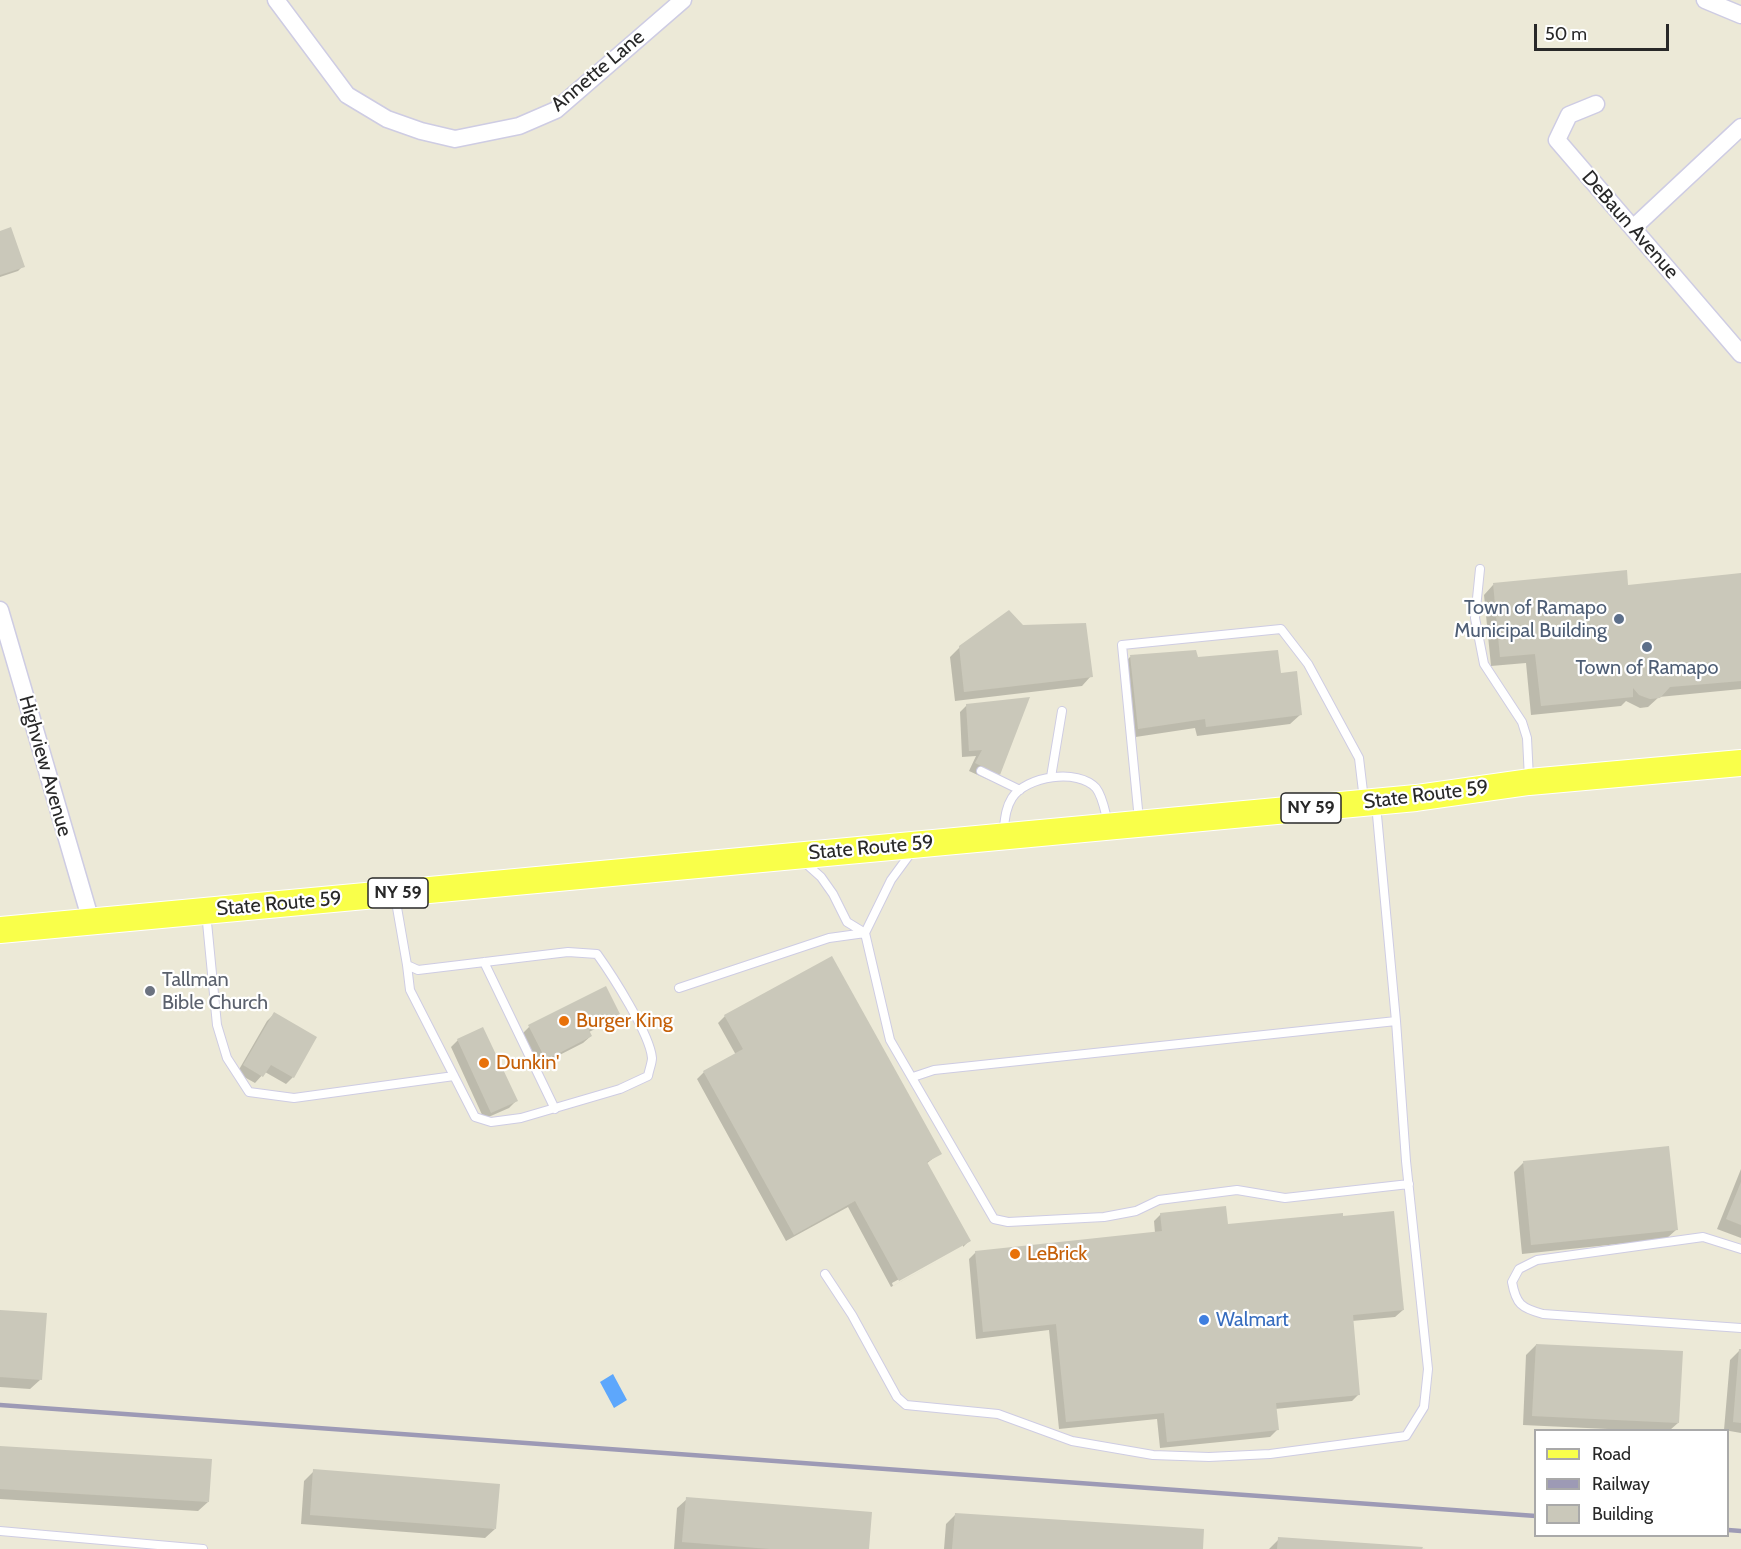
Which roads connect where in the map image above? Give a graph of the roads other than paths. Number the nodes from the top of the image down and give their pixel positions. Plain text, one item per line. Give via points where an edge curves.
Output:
1 (276, 0) edge
2 (683, 0) edge
3 (1705, 0) edge
4 (1741, 15) edge
5 (1596, 104) dead end
6 (1741, 127) edge
7 (1633, 228) junction
8 (1741, 354) edge
9 (1480, 569) dead end
10 (0, 610) edge
11 (1062, 711) dead end
12 (1741, 763) edge
13 (981, 771) dead end
14 (1051, 777) junction
15 (1529, 782) junction
16 (1020, 790) junction
17 (1370, 802) junction
18 (1139, 823) junction
19 (1109, 826) junction
20 (1003, 836) junction
21 (917, 844) junction
22 (796, 855) junction
23 (394, 893) junction
24 (206, 911) junction
25 (91, 921) junction
26 (0, 930) edge
27 (865, 933) junction
28 (484, 962) junction
29 (406, 965) junction
30 (679, 988) dead end
31 (1396, 1022) junction
32 (454, 1076) junction
33 (913, 1077) junction
34 (555, 1109) junction
35 (1409, 1184) junction
36 (1741, 1249) edge
37 (825, 1274) dead end
38 (1741, 1328) edge
39 (0, 1531) edge
40 (203, 1549) edge

1 - 2 street, Annette Lane via 347,95 387,119 455,139 519,126 556,110
3 - 4 street
5 - 7 street, DeBaun Avenue via 1569,115 1557,140
6 - 7 street
7 - 8 street, DeBaun Avenue
9 - 15 lane via 1475,618 1484,664 1522,722 1527,738
10 - 25 street, Highview Avenue
11 - 14 lane
12 - 15 main road, State Route 59 / NY 59
13 - 16 lane
14 - 16 lane via 1033,781
14 - 19 lane via 1080,779 1095,787
15 - 17 main road, State Route 59 / NY 59
16 - 20 lane via 1006,811
17 - 18 main road, State Route 59 / NY 59
17 - 18 lane via 1359,758 1308,664 1281,629 1122,645
17 - 31 lane
18 - 19 main road, State Route 59 / NY 59
19 - 20 main road, State Route 59 / NY 59
20 - 21 main road, State Route 59 / NY 59
21 - 22 main road, State Route 59 / NY 59
21 - 27 lane via 891,880
22 - 23 main road, State Route 59 / NY 59
22 - 27 lane via 821,877 847,921
23 - 24 main road, State Route 59 / NY 59
23 - 29 lane
24 - 25 main road, State Route 59 / NY 59
24 - 32 lane via 218,1025 227,1059 249,1092 294,1098
25 - 26 main road, State Route 59 / NY 59
27 - 30 lane via 829,938
27 - 33 lane via 890,1040
28 - 29 lane via 418,970
28 - 34 lane
28 - 34 lane via 568,952 597,954 648,1041 652,1059 648,1076
29 - 32 lane via 410,990
31 - 33 lane via 934,1070
31 - 35 lane
32 - 34 lane via 475,1117 491,1122
33 - 35 lane via 994,1219 1008,1222 1104,1217 1136,1211 1159,1200 1237,1190 1285,1198
35 - 37 lane via 1428,1369 1424,1407 1406,1436 1270,1454 1153,1455 1072,1441 998,1414 906,1405 897,1397
36 - 38 lane via 1703,1236 1537,1260 1519,1269 1512,1282 1515,1300 1527,1310 1543,1314
39 - 40 lane

